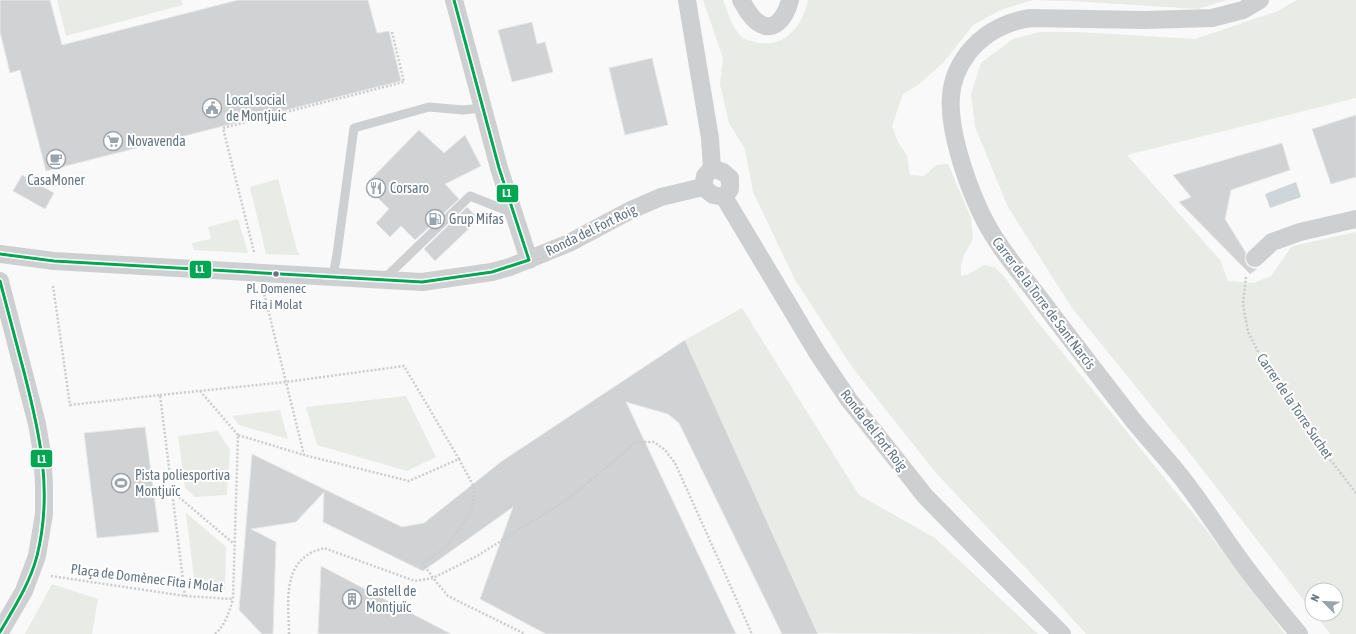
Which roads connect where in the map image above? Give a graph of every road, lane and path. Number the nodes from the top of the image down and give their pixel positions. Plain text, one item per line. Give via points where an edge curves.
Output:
1 (454, 0) edge
2 (687, 0) edge
3 (741, 0) edge
4 (790, 0) edge
5 (1260, 0) edge
6 (392, 32) dead end
7 (482, 108) junction
8 (712, 168) junction
9 (704, 187) junction
10 (724, 197) junction
11 (513, 213) junction
12 (1356, 219) edge
13 (0, 254) edge
14 (1255, 258) joint
15 (529, 260) junction
16 (260, 274) junction
17 (333, 277) junction
18 (0, 281) edge
19 (382, 281) junction
20 (53, 286) dead end
21 (286, 382) junction
22 (200, 391) junction
23 (160, 395) junction
24 (238, 435) junction
25 (304, 455) junction
26 (459, 458) junction
27 (173, 492) junction
28 (1356, 493) edge
29 (234, 544) junction
30 (46, 576) dead end
31 (433, 578) junction
32 (185, 596) junction
33 (233, 598) junction
34 (5, 615) edge
35 (0, 632) edge
36 (215, 634) edge
37 (289, 634) edge
38 (525, 634) edge
39 (752, 634) edge
40 (1062, 634) edge
41 (1299, 634) edge

1 - 7 street
2 - 8 street via 710,138
3 - 4 street via 755,20 769,26 778,23 784,17
5 - 41 street, Carrer de la Torre de Sant Narcís via 1243,10 1212,18 1016,20 987,35 964,58 952,87 951,110 955,135 980,212 1010,262 1185,483 1241,562
6 - 16 path via 404,82 223,128
7 - 11 street
7 - 17 lane via 463,110 429,107 354,128
8 - 9 street via 705,176
8 - 10 street via 730,178 730,189
9 - 10 street via 713,195
9 - 15 street, Ronda del Fort Roig via 661,197
10 - 40 street, Ronda del Fort Roig via 818,354 880,439 925,496
11 - 15 street
11 - 19 lane via 470,196
12 - 14 street via 1300,232 1272,242
13 - 16 street, Ronda del Fort Roig via 54,261
14 - 28 path, Carrer de la Torre Suchet via 1246,276 1243,304 1248,332 1264,363 1285,389 1316,441
15 - 19 street, Ronda del Fort Roig via 467,277 422,282
16 - 17 street, Ronda del Fort Roig
16 - 21 path
17 - 19 street, Ronda del Fort Roig
18 - 34 street via 37,424 44,484 44,514 37,556 24,591
20 - 23 path via 70,404
21 - 22 path
21 - 25 path
21 - 26 path via 404,366
22 - 23 path
22 - 24 path
23 - 27 path
24 - 25 path
24 - 29 path, Plaça de Domènec Fita i Molat
25 - 26 path via 409,481
26 - 31 path via 475,489 471,512 445,548 423,564
27 - 29 path
27 - 32 path
29 - 33 path, Plaça de Domènec Fita i Molat
30 - 32 path, Plaça de Domènec Fita i Molat
31 - 37 path via 415,581 324,548 309,554 297,566 289,586
31 - 38 path via 448,596
31 - 39 path via 477,556 568,499 635,442 654,442 665,450 675,463
32 - 33 path, Plaça de Domènec Fita i Molat
33 - 36 path via 229,615
34 - 35 street

